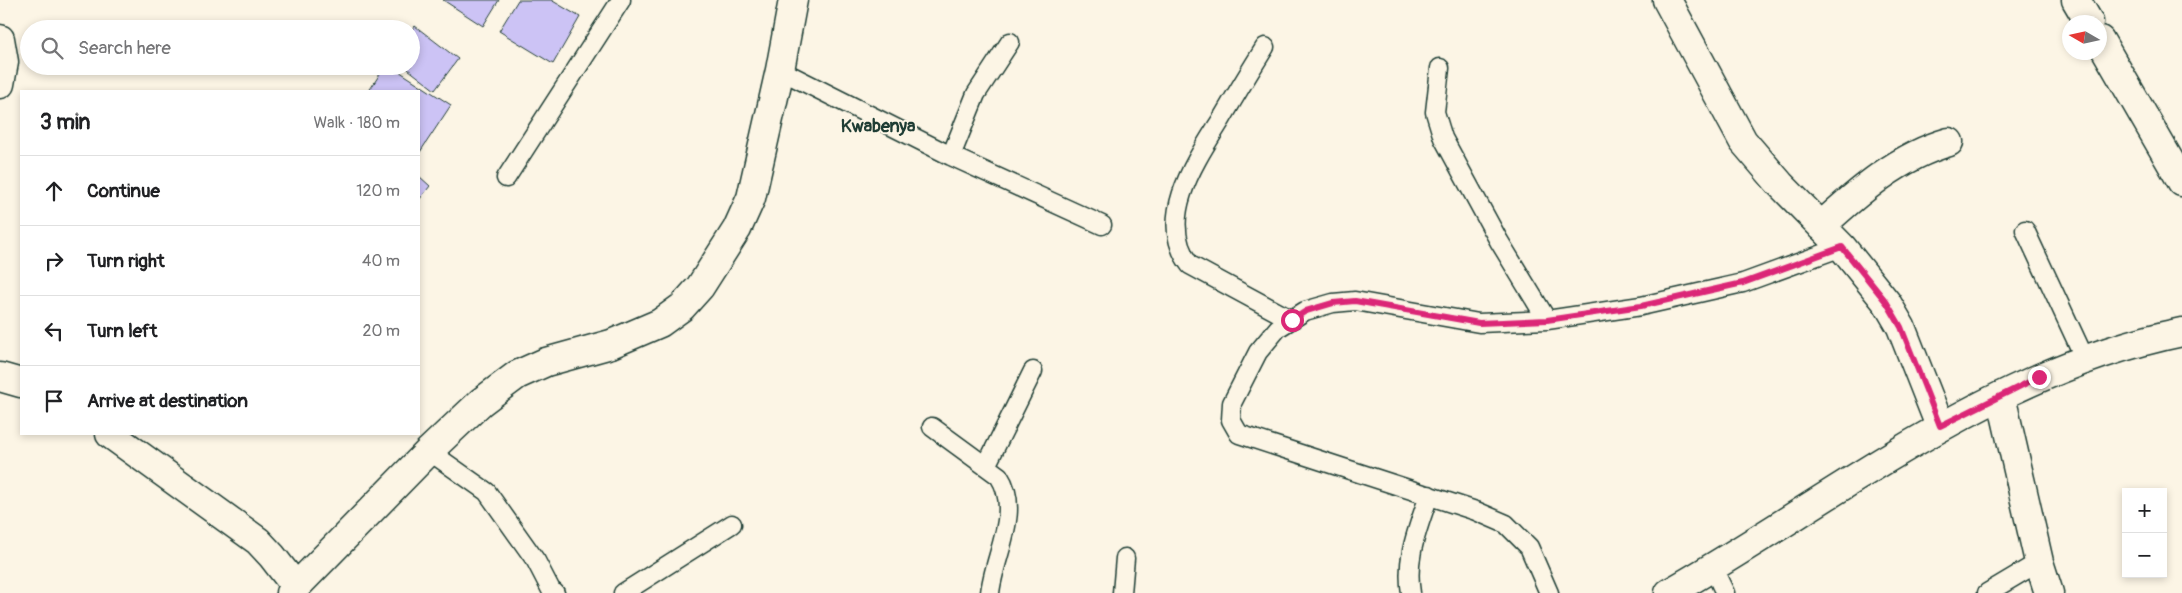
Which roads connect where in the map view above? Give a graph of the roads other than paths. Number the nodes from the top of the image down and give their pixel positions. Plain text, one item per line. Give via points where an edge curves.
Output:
1 (621, 0) edge
2 (793, 0) edge
3 (1667, 0) edge
4 (2076, 0) edge
5 (2085, 15) edge
6 (0, 39) edge
7 (1010, 42) dead end
8 (1265, 47) dead end
9 (2107, 52) edge
10 (1440, 68) dead end
11 (780, 70) junction
12 (0, 84) edge
13 (1949, 142) dead end
14 (951, 156) junction
15 (506, 178) dead end
16 (2182, 182) edge
17 (1102, 225) dead end
18 (1821, 226) junction
19 (2025, 230) dead end
20 (1842, 247) junction
21 (1292, 320) junction
22 (1547, 320) junction
23 (2182, 332) edge
24 (2085, 359) junction
25 (1033, 371) dead end
26 (0, 377) edge
27 (20, 383) edge
28 (2001, 396) junction
29 (1940, 426) junction
30 (932, 427) dead end
31 (111, 435) edge
32 (429, 452) junction
33 (986, 466) junction
34 (1429, 496) junction
35 (732, 524) dead end
36 (1125, 558) dead end
37 (2039, 562) junction
38 (1713, 568) junction
39 (293, 590) edge
40 (555, 593) edge
41 (624, 593) edge
42 (990, 593) edge
43 (1122, 593) edge
44 (1411, 593) edge
45 (1549, 593) edge
46 (1669, 593) edge
47 (1725, 593) edge
48 (1987, 593) edge
49 (2049, 593) edge

1 - 15 lane
2 - 11 street
3 - 18 street via 1743,141
4 - 5 street
6 - 12 street via 4,62
7 - 14 lane via 976,94
8 - 21 lane via 1191,168 1177,214 1178,237 1181,253 1190,265
9 - 16 street
10 - 22 lane via 1435,112 1443,138
11 - 14 lane
11 - 32 street via 745,215 714,267 682,307 660,323 610,344 546,362 517,375 481,402
13 - 18 street via 1936,145 1890,170 1856,194
14 - 17 lane
18 - 20 street
19 - 24 lane
20 - 22 lane via 1743,283 1641,306
20 - 29 street via 1887,303 1901,327
21 - 22 lane via 1306,311 1355,301 1479,323
21 - 34 lane via 1278,328 1258,352 1232,403 1231,420 1240,434
23 - 24 street
24 - 28 street
25 - 33 lane
26 - 27 street
28 - 29 street
28 - 37 street
29 - 38 street
30 - 33 lane
31 - 39 street via 258,541 272,556
32 - 39 street
32 - 40 lane via 487,492
33 - 42 lane via 999,476 1008,499 1007,519
34 - 44 lane via 1412,548 1408,572
34 - 45 lane via 1506,524 1528,546
35 - 41 lane
36 - 43 lane
37 - 48 lane
37 - 49 street
38 - 46 street
38 - 47 lane

